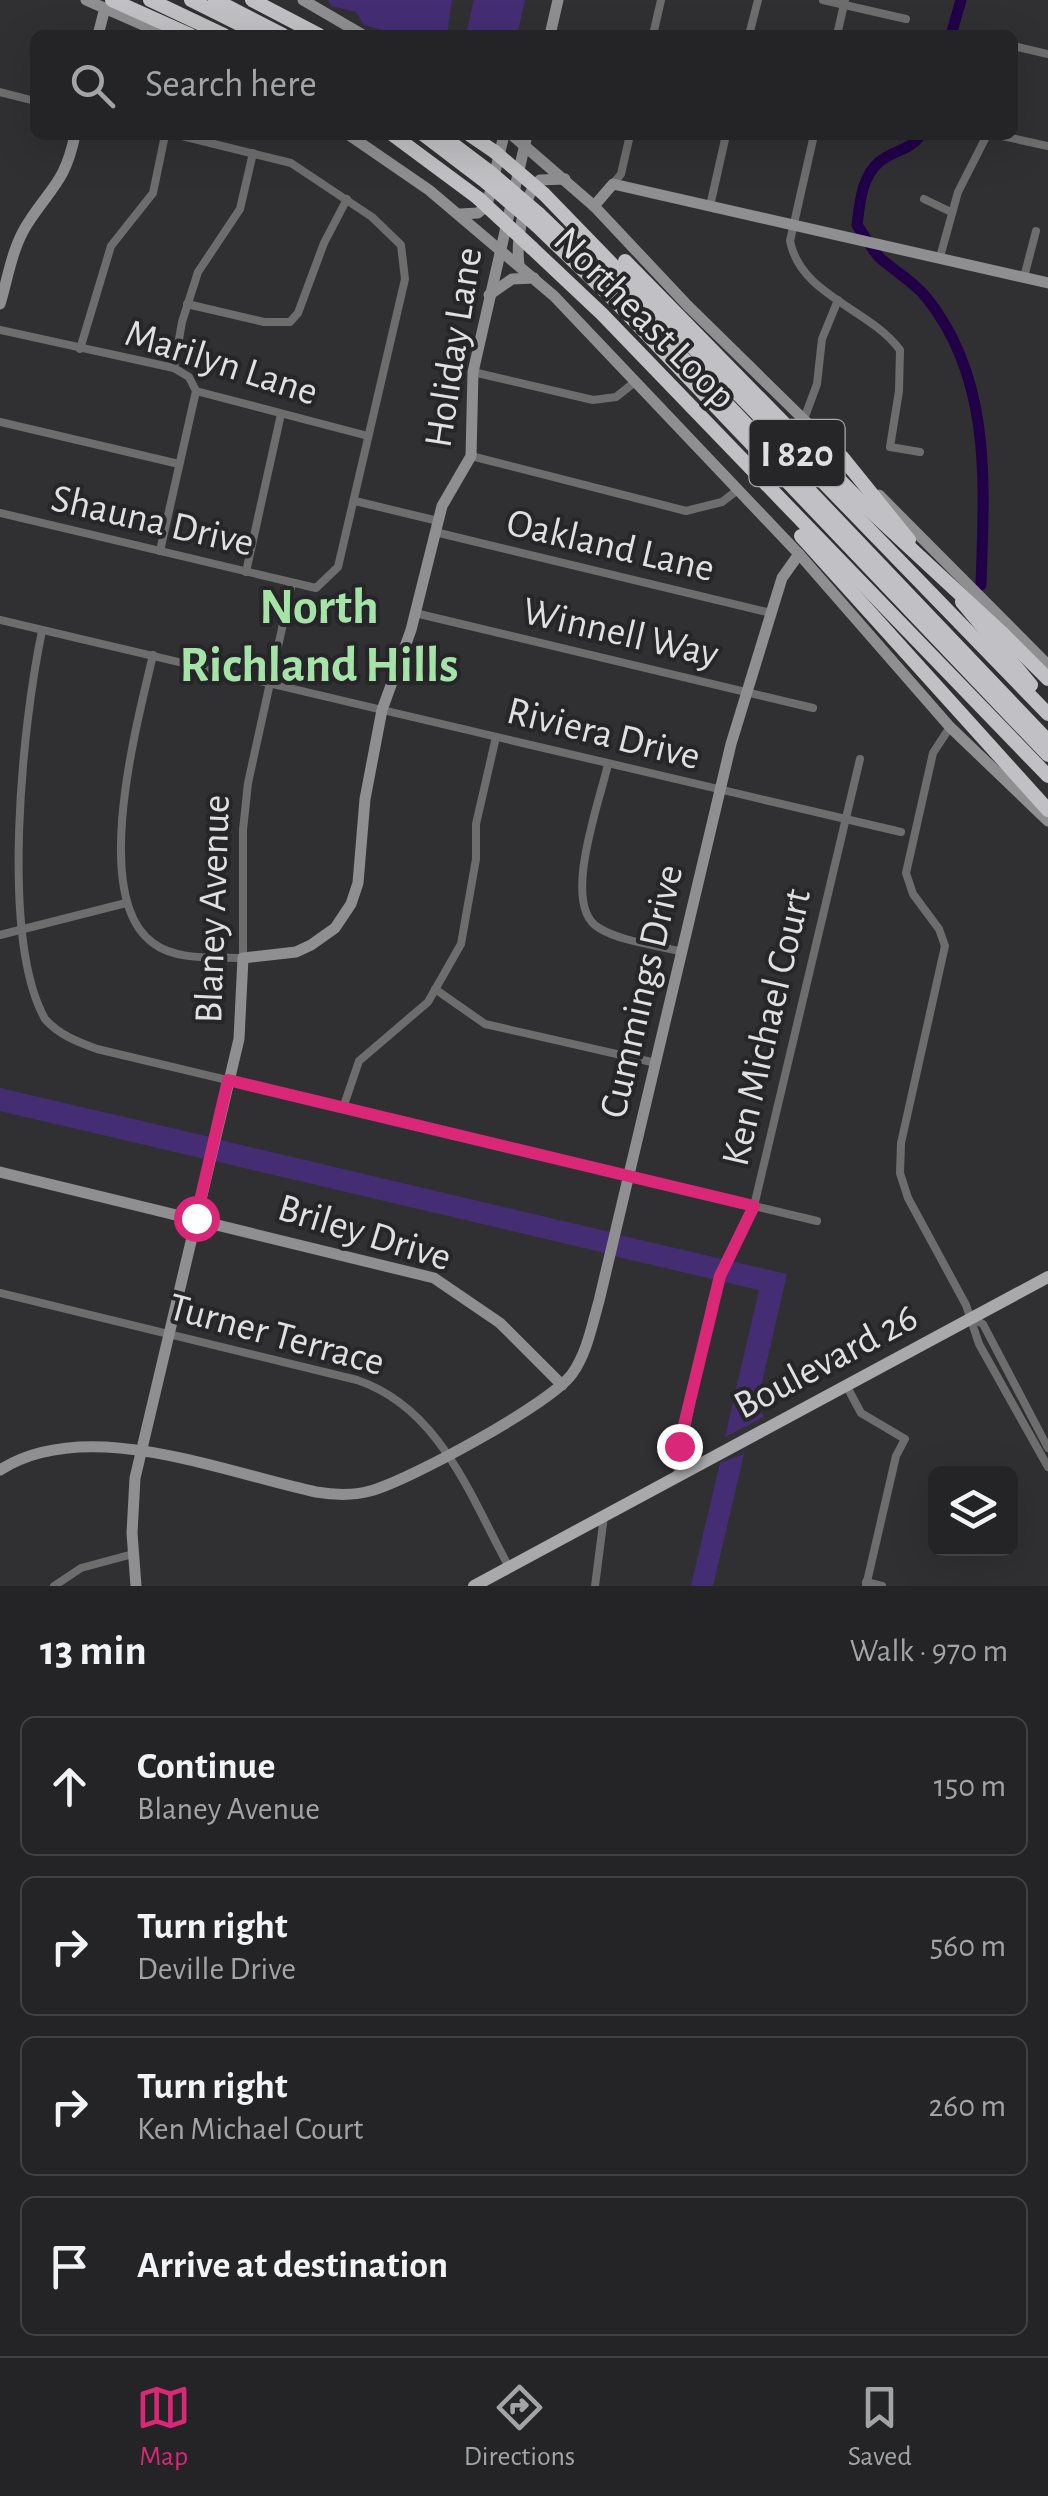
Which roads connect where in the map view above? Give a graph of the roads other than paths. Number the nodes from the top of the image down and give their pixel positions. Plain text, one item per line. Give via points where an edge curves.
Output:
1 (86, 0) edge
2 (150, 0) edge
3 (191, 0) edge
4 (215, 0) edge
5 (252, 0) edge
6 (276, 0) edge
7 (302, 0) edge
8 (558, 0) edge
9 (661, 0) edge
10 (758, 0) edge
11 (824, 0) edge
12 (845, 2) edge
13 (109, 4) edge
14 (906, 19) dead end
15 (100, 30) edge
16 (157, 30) edge
17 (177, 30) edge
18 (213, 30) edge
19 (250, 30) edge
20 (273, 30) edge
21 (309, 30) edge
22 (321, 30) edge
23 (354, 30) edge
24 (551, 30) edge
25 (654, 30) edge
26 (751, 30) edge
27 (838, 30) edge
28 (1018, 47) edge
29 (1048, 54) edge
30 (0, 92) edge
31 (30, 99) edge
32 (73, 140) edge
33 (164, 140) edge
34 (199, 140) edge
35 (357, 140) edge
36 (400, 140) edge
37 (431, 140) edge
38 (446, 140) edge
39 (477, 140) edge
40 (503, 140) edge
41 (526, 140) edge
42 (629, 140) edge
43 (725, 140) edge
44 (813, 140) edge
45 (985, 140) edge
46 (1018, 140) edge
47 (1048, 146) edge
48 (254, 153) junction
49 (488, 178) junction
50 (566, 179) junction
51 (613, 184) junction
52 (544, 194) junction
53 (347, 199) junction
54 (924, 200) dead end
55 (594, 206) junction
56 (710, 206) junction
57 (951, 212) junction
58 (460, 214) junction
59 (537, 219) junction
60 (794, 224) junction
61 (1036, 232) dead end
62 (498, 248) junction
63 (940, 257) junction
64 (519, 265) junction
65 (1024, 277) junction
66 (534, 278) junction
67 (1048, 282) edge
68 (489, 294) junction
69 (838, 300) junction
70 (0, 304) edge
71 (187, 304) junction
72 (0, 330) edge
73 (80, 349) junction
74 (174, 368) junction
75 (473, 372) junction
76 (635, 382) junction
77 (196, 391) junction
78 (281, 414) junction
79 (804, 419) junction
80 (0, 422) edge
81 (368, 436) junction
82 (920, 452) dead end
83 (472, 456) junction
84 (842, 456) junction
85 (179, 464) junction
86 (739, 489) junction
87 (355, 501) junction
88 (784, 505) junction
89 (0, 513) edge
90 (437, 527) junction
91 (160, 551) junction
92 (798, 554) junction
93 (246, 572) junction
94 (292, 582) junction
95 (415, 613) junction
96 (772, 613) junction
97 (0, 620) edge
98 (1004, 628) junction
99 (42, 631) junction
100 (153, 655) junction
101 (1048, 665) edge
102 (1048, 679) edge
103 (270, 684) junction
104 (748, 692) junction
105 (1048, 705) edge
106 (813, 708) dead end
107 (382, 710) junction
108 (1048, 714) edge
109 (950, 728) junction
110 (496, 737) junction
111 (1048, 741) edge
112 (1048, 755) edge
113 (860, 759) dead end
114 (608, 764) junction
115 (1048, 776) edge
116 (720, 791) junction
117 (1048, 810) edge
118 (845, 820) junction
119 (1048, 821) edge
120 (901, 832) dead end
121 (126, 903) junction
122 (14, 931) junction
123 (0, 935) edge
124 (683, 952) junction
125 (243, 958) junction
126 (435, 989) junction
127 (656, 1063) junction
128 (228, 1080) junction
129 (343, 1108) junction
130 (0, 1172) edge
131 (629, 1177) junction
132 (754, 1206) junction
133 (196, 1218) junction
134 (816, 1221) dead end
135 (1048, 1277) edge
136 (0, 1293) edge
137 (971, 1318) junction
138 (169, 1333) junction
139 (562, 1384) junction
140 (846, 1386) junction
141 (1048, 1448) edge
142 (141, 1452) junction
143 (446, 1454) junction
144 (1048, 1468) edge
145 (0, 1470) edge
146 (676, 1478) junction
147 (604, 1516) junction
148 (133, 1554) junction
149 (509, 1567) junction
150 (866, 1584) edge
151 (54, 1586) edge
152 (136, 1586) edge
153 (474, 1586) edge
154 (595, 1586) edge
155 (882, 1586) edge

1 - 13 street
2 - 18 highway
3 - 19 highway
4 - 20 highway
5 - 21 highway
6 - 22 highway
7 - 23 street
8 - 24 street
9 - 25 street
10 - 26 street
11 - 12 street
12 - 14 street
12 - 27 street
13 - 15 street
13 - 16 street
13 - 17 highway
28 - 29 street
30 - 31 street
32 - 70 street via 62,181 17,244
33 - 73 street via 152,193 112,246
34 - 48 street
35 - 58 street
36 - 88 highway, Northeast Loop / I 820, bridge via 478,198 602,314
37 - 49 highway
38 - 49 highway
39 - 52 highway, Northeast Loop / I 820, bridge
40 - 58 street via 488,205
41 - 50 street
41 - 62 street, Holiday Lane
42 - 51 street
43 - 56 street
44 - 60 street
45 - 57 street
46 - 47 street
48 - 53 street via 291,163
48 - 71 street via 240,208 202,264
49 - 59 highway, bridge
50 - 55 street
50 - 64 street via 540,180 532,188
51 - 55 street
51 - 56 street
52 - 98 highway, bridge via 642,276 864,505
52 - 108 highway, Northeast Loop / I 820
53 - 71 street via 290,322
53 - 81 street via 397,238 404,253 405,276
54 - 57 street
55 - 79 street
56 - 60 street
57 - 63 street
58 - 62 street
59 - 111 highway via 622,294
59 - 112 highway
60 - 63 street
60 - 69 street via 790,240 798,266
61 - 65 street
62 - 64 street
62 - 68 street, Holiday Lane
63 - 65 street
64 - 66 street
65 - 67 street
66 - 68 street via 512,278
66 - 76 street
68 - 75 street, Holiday Lane
69 - 79 street
69 - 82 street via 900,350 890,447
71 - 74 street
72 - 73 street, Marilyn Lane
73 - 74 street, Marilyn Lane
74 - 77 street, Marilyn Lane
75 - 76 street via 592,400 616,396
75 - 83 street, Holiday Lane
76 - 86 street
77 - 78 street, Marilyn Lane
77 - 85 street
78 - 81 street, Marilyn Lane
78 - 93 street
79 - 84 street
80 - 85 street
81 - 87 street
83 - 86 street via 686,510 722,502
83 - 90 street, Holiday Lane
84 - 98 street
84 - 105 highway
85 - 91 street
86 - 92 street
87 - 90 street, Oakland Lane
87 - 94 street via 338,567 316,588
88 - 115 highway, Northeast Loop / I 820
88 - 117 highway via 791,525
89 - 91 street, Shauna Drive
90 - 95 street, Holiday Lane
90 - 96 street, Oakland Lane
91 - 93 street, Shauna Drive
92 - 96 street, Cummings Drive
92 - 109 street
93 - 94 street, Shauna Drive
94 - 103 street, Blaney Avenue
95 - 104 street, Winnell Way
95 - 107 street, Holiday Lane
96 - 104 street, Cummings Drive
97 - 99 street, Riviera Drive
98 - 101 street
98 - 102 highway
99 - 100 street, Riviera Drive
99 - 122 street via 12,783
100 - 103 street, Riviera Drive
100 - 121 street via 128,774
103 - 107 street, Riviera Drive
103 - 125 street, Blaney Avenue via 243,830
104 - 106 street, Winnell Way
104 - 116 street, Cummings Drive
107 - 110 street, Riviera Drive
107 - 125 street, Holiday Lane via 351,904 335,928 311,945
109 - 119 street
109 - 137 street via 932,753 906,865 909,887 944,946 899,1162 908,1198
110 - 114 street, Riviera Drive
110 - 126 street via 476,824 462,944
113 - 118 street, Ken Michael Court
114 - 116 street, Riviera Drive
114 - 124 street via 580,885 585,914 602,930
116 - 118 street, Riviera Drive
116 - 124 street, Cummings Drive
118 - 120 street, Riviera Drive
118 - 132 street, Ken Michael Court
121 - 122 street
121 - 125 street via 156,946 190,956
122 - 123 street
122 - 128 street via 38,1010 64,1036
124 - 127 street, Cummings Drive
125 - 128 street, Blaney Avenue via 242,1018
126 - 127 street via 485,1024
126 - 129 street via 410,1021 360,1061
127 - 131 street, Cummings Drive
128 - 129 street
128 - 133 street, Blaney Avenue
129 - 131 street
130 - 133 street, Briley Drive
131 - 132 street
131 - 139 street, Cummings Drive via 589,1335
132 - 134 street
132 - 146 street, Ken Michael Court via 712,1300
133 - 138 street, Blaney Avenue
133 - 139 street, Briley Drive via 434,1278 509,1331
135 - 137 main road, Boulevard 26
136 - 138 street, Turner Terrace
137 - 140 main road, Boulevard 26
137 - 141 street via 984,1326
137 - 144 street
138 - 142 street, Blaney Avenue
138 - 143 street, Turner Terrace via 374,1386 424,1422
139 - 143 street, Cummings Drive
140 - 146 main road, Boulevard 26
140 - 150 street via 860,1413 904,1440
142 - 143 street, Cummings Drive via 333,1495 378,1488
142 - 145 street, Cummings Drive via 60,1446 24,1455
142 - 148 street, Blaney Avenue
143 - 149 street, Turner Terrace
146 - 147 main road, Boulevard 26
147 - 149 main road, Boulevard 26
147 - 154 street
148 - 151 street via 81,1568
148 - 152 street, Blaney Avenue
149 - 153 main road, Boulevard 26
150 - 155 street

